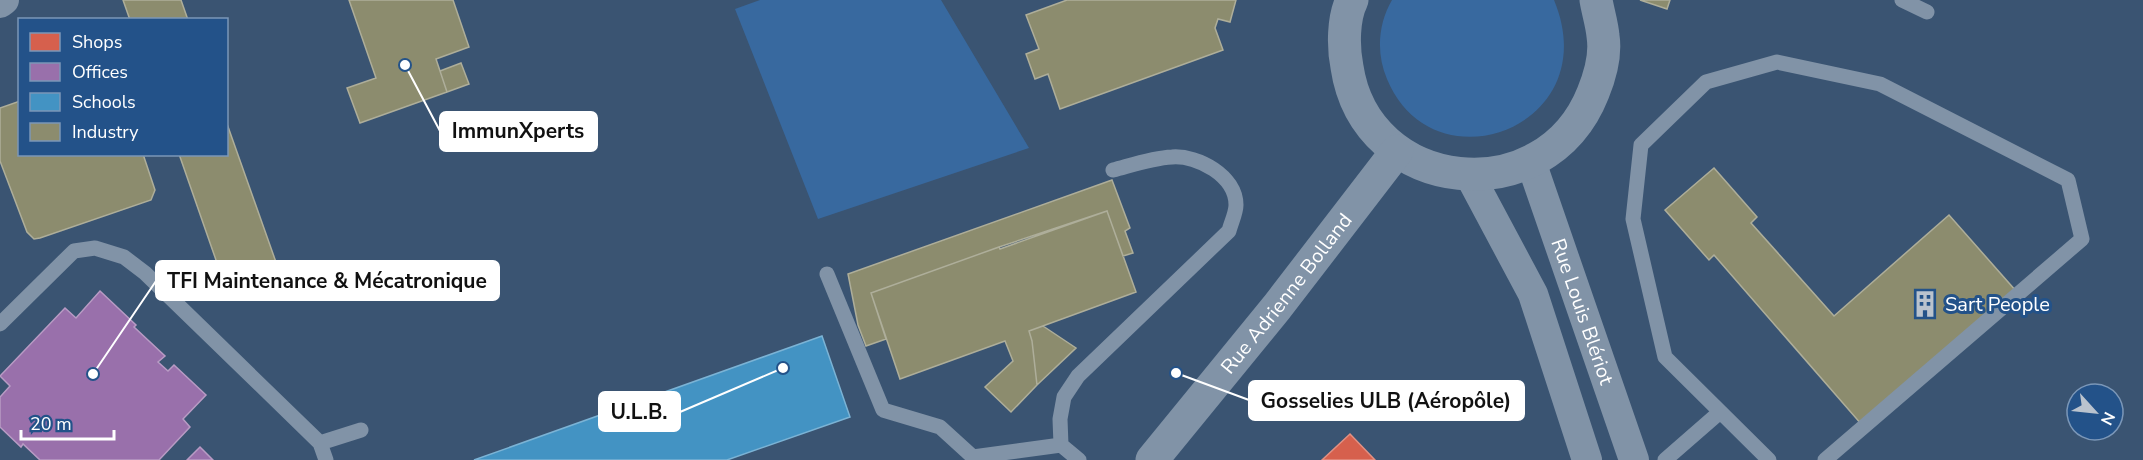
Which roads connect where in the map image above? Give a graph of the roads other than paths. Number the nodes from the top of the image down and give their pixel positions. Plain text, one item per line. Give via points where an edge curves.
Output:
1 (4, 0) edge
2 (1352, 0) edge
3 (1596, 0) edge
4 (1902, 0) edge
5 (0, 3) edge
6 (1927, 12) dead end
7 (1397, 151) junction
8 (1531, 162) junction
9 (1113, 170) dead end
10 (1470, 176) junction
11 (827, 274) dead end
12 (0, 324) edge
13 (1720, 412) junction
14 (361, 430) dead end
15 (320, 443) junction
16 (1061, 445) junction
17 (326, 460) edge
18 (1079, 460) edge
19 (1152, 460) edge
20 (1587, 460) edge
21 (1635, 460) edge
22 (1665, 460) edge
23 (1769, 460) edge
24 (1825, 460) edge

1 - 5 street
2 - 7 street via 1343,45 1349,86 1368,122
3 - 8 street via 1604,37 1600,75 1586,111 1562,140
4 - 6 lane
7 - 10 street via 1431,169
7 - 19 street, Rue Adrienne Bolland
8 - 10 street via 1501,173
8 - 21 street, Rue Louis Blériot
9 - 16 lane via 1174,157 1199,162 1220,174 1233,189 1236,206 1229,231 1078,376 1064,397
10 - 20 street via 1533,294
11 - 16 lane via 883,410 940,428 973,457
12 - 15 lane via 74,251 95,248 124,257
13 - 22 lane
13 - 23 lane
13 - 24 lane via 1665,357 1634,219 1641,145 1706,82 1777,62 1880,84 2068,180 2082,239
14 - 15 lane
15 - 17 lane
16 - 18 lane

